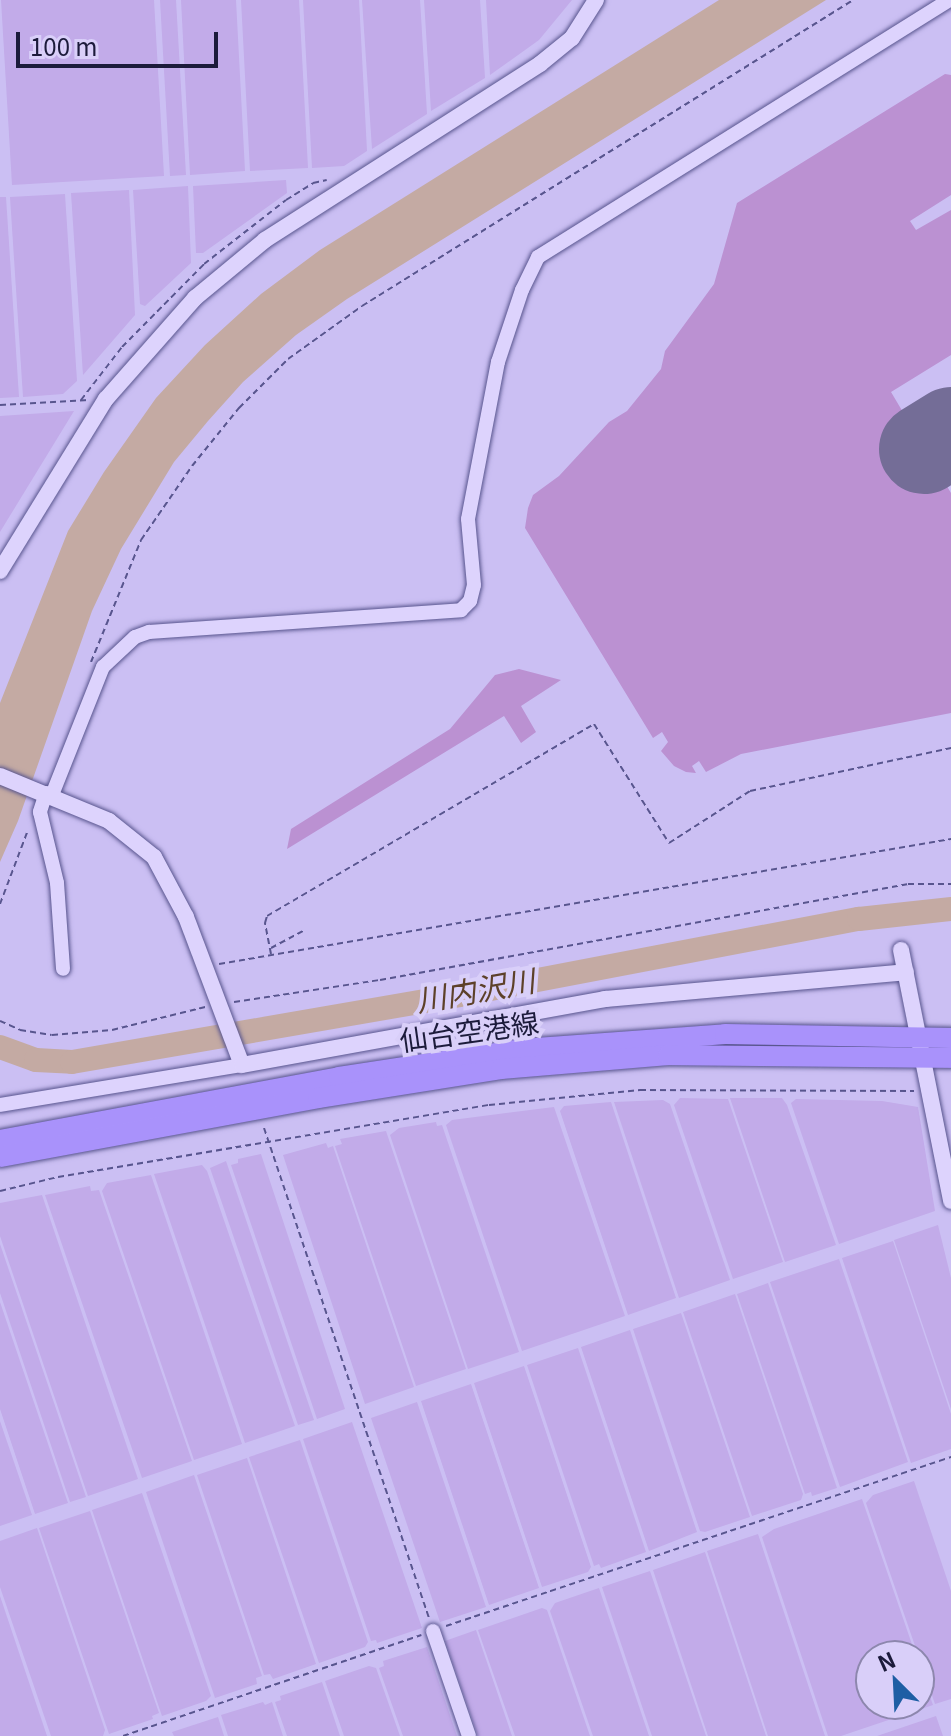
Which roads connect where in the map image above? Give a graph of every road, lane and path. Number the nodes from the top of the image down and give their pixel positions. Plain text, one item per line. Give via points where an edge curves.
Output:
1 (596, 0) edge
2 (853, 0) edge
3 (950, 0) edge
4 (106, 399) junction
5 (0, 405) edge
6 (0, 571) edge
7 (103, 667) junction
8 (951, 748) edge
9 (0, 776) edge
10 (46, 793) junction
11 (40, 812) junction
12 (951, 839) edge
13 (951, 884) edge
14 (0, 904) edge
15 (305, 930) dead end
16 (269, 948) junction
17 (901, 950) dead end
18 (271, 954) junction
19 (205, 966) junction
20 (63, 969) dead end
21 (906, 972) junction
22 (221, 1007) junction
23 (0, 1021) edge
24 (951, 1038) edge
25 (923, 1047) junction
26 (951, 1058) edge
27 (240, 1060) junction
28 (929, 1091) junction
29 (0, 1105) edge
30 (0, 1140) edge
31 (270, 1143) junction
32 (0, 1157) edge
33 (0, 1191) edge
34 (951, 1201) edge
35 (951, 1457) edge
36 (433, 1631) junction
37 (123, 1736) edge
38 (469, 1736) edge

1 - 4 street via 572,38 540,64 234,264 152,343
2 - 7 path via 362,306 288,359 239,408 141,540 89,662
3 - 7 street via 538,257 498,362 468,519 474,585 461,610 149,632 121,646
4 - 5 path
4 - 6 street
7 - 10 street
8 - 16 path via 750,791 669,843 594,724 267,916
9 - 10 street
10 - 11 street
10 - 19 street via 109,821 154,857 176,893
11 - 14 path via 25,835
11 - 20 street via 57,883
12 - 18 path
13 - 22 path via 908,884
15 - 16 path
16 - 18 path
17 - 21 street
18 - 19 path
19 - 22 street
21 - 25 street
21 - 27 street via 605,999
22 - 23 path via 112,1030 52,1035
22 - 27 street
24 - 25 main road, 仙台空港線
25 - 26 main road, 仙台空港線
25 - 28 street
25 - 30 main road, 仙台空港線 via 725,1034 523,1049
25 - 32 main road, 仙台空港線 via 668,1055 501,1069
27 - 29 street
28 - 31 path via 640,1090 489,1105
28 - 34 street
31 - 33 path
31 - 36 path
35 - 36 path
36 - 37 path
36 - 38 street

